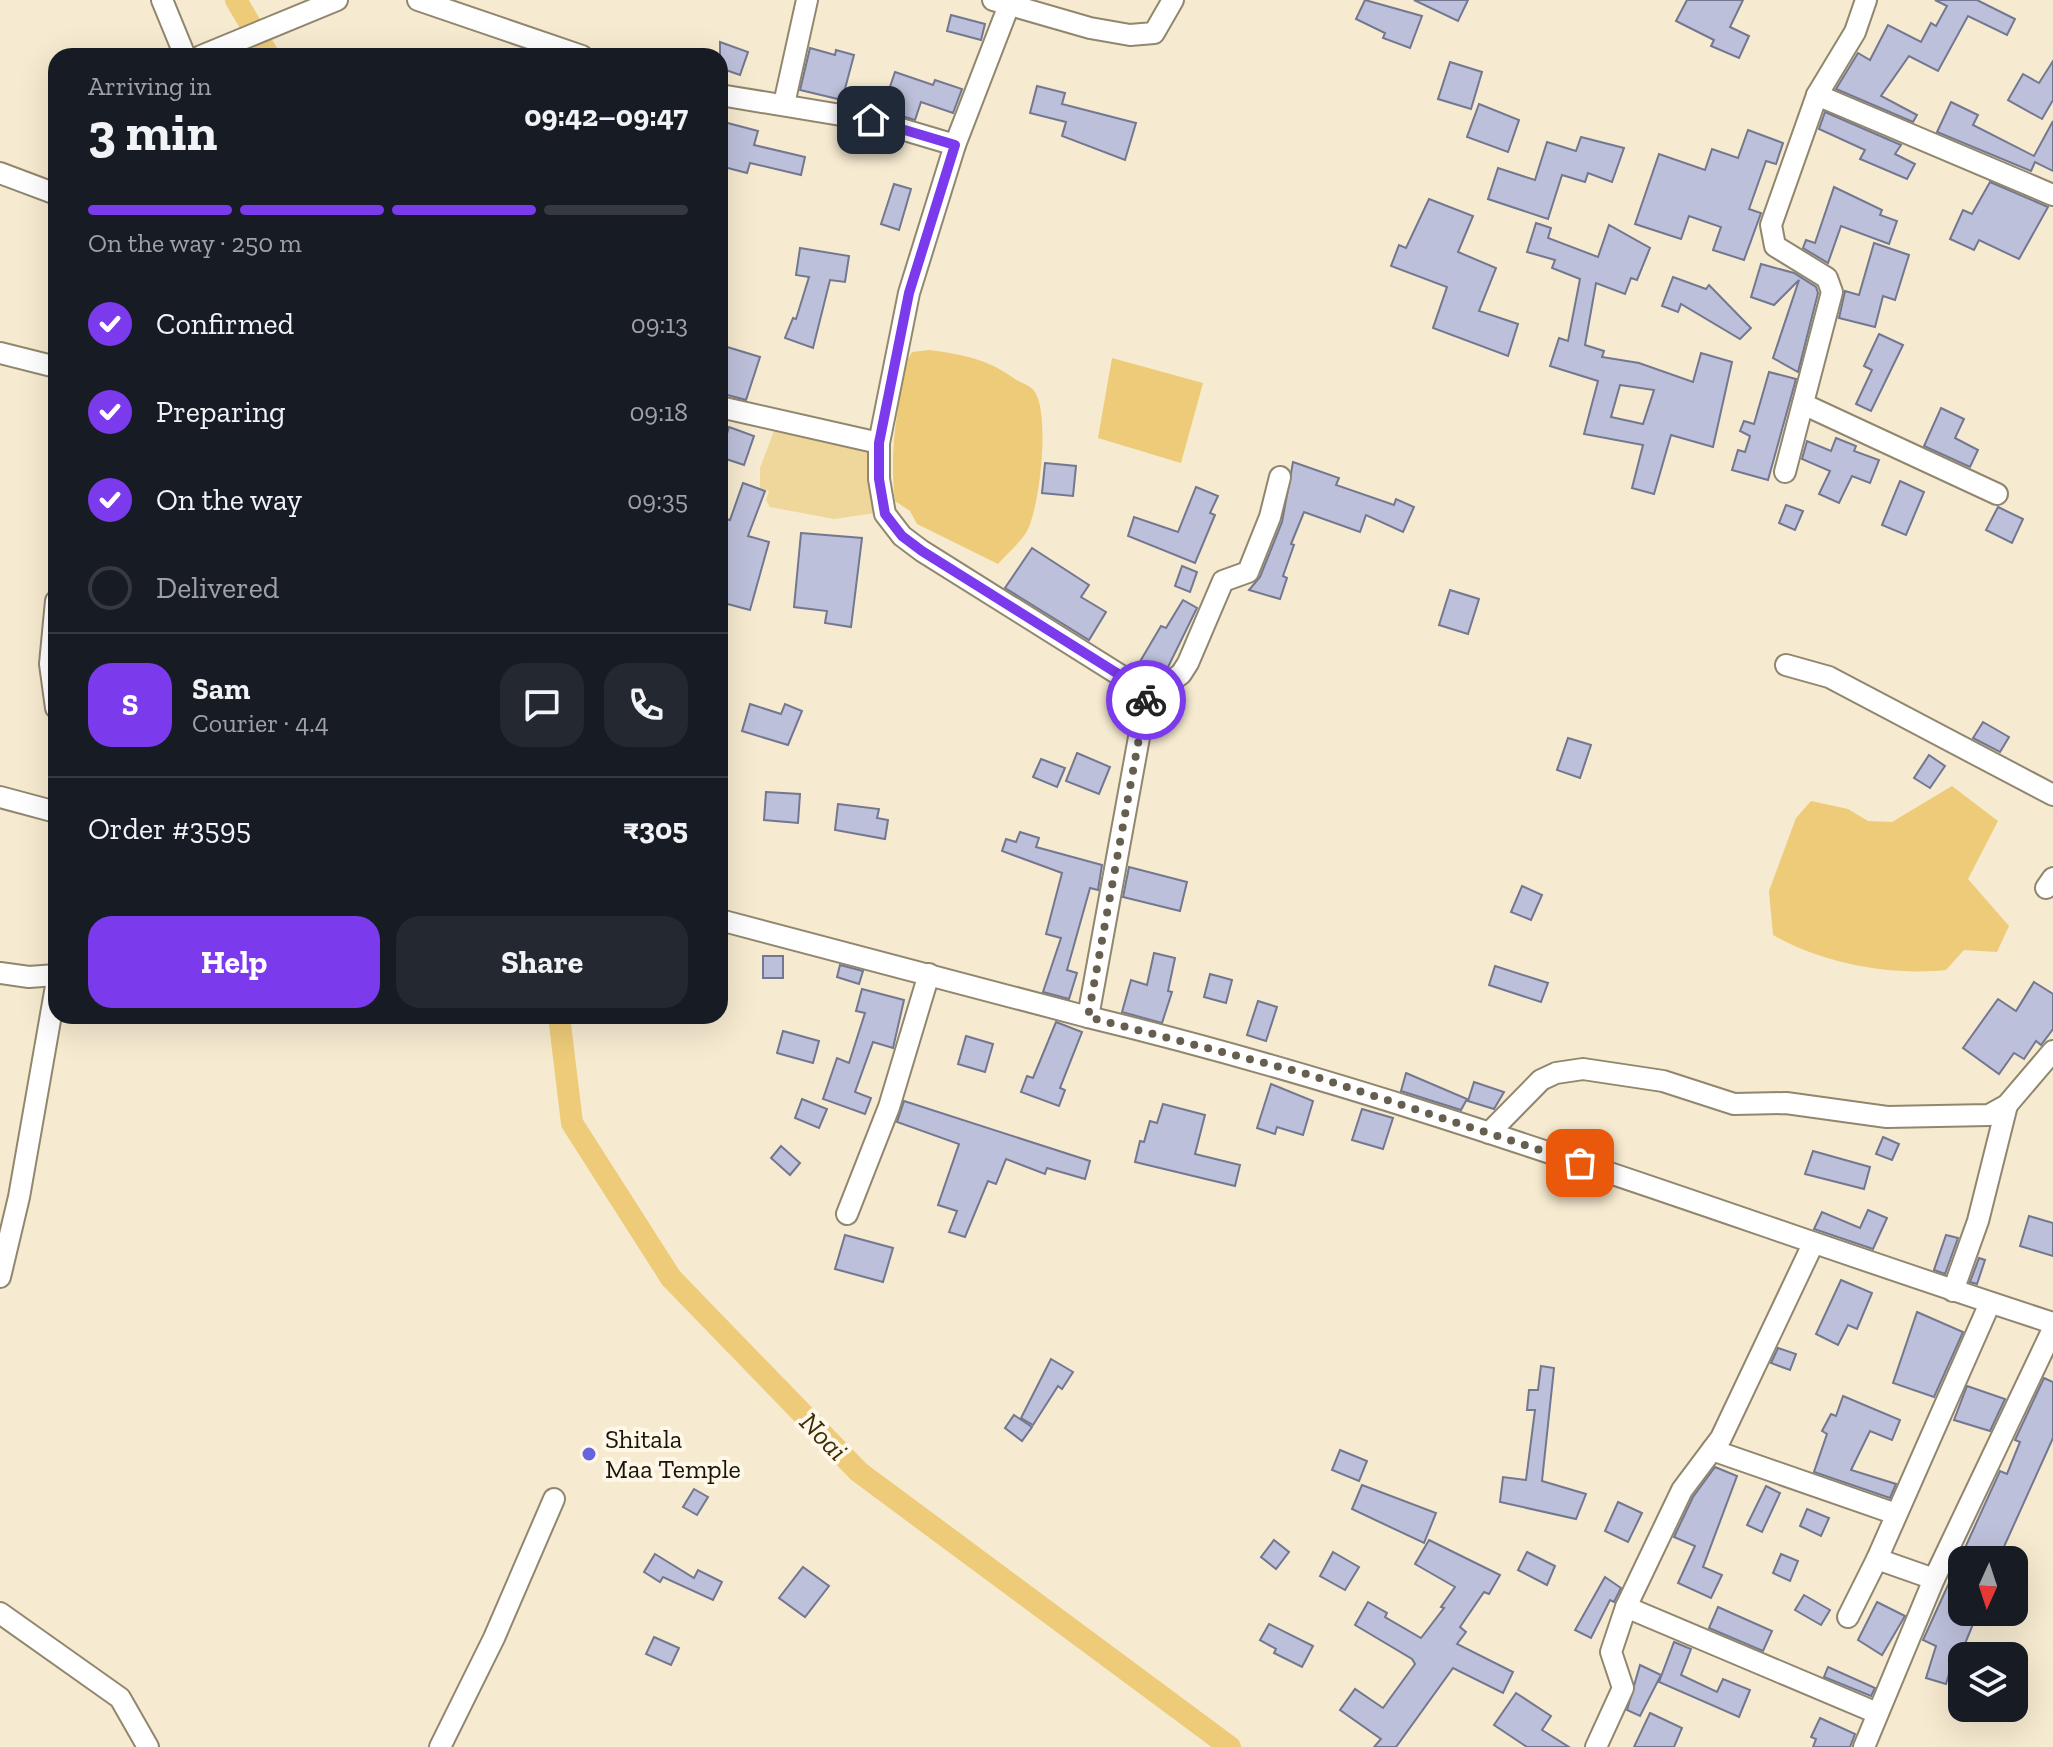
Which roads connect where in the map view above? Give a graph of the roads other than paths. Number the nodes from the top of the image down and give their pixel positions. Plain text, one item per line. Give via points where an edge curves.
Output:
1 (162, 0) edge
2 (418, 0) edge
3 (807, 0) edge
4 (1173, 0) edge
5 (1866, 0) edge
6 (1001, 2) edge
7 (331, 3) edge
8 (182, 48) edge
9 (219, 48) edge
10 (559, 48) edge
11 (1817, 95) junction
12 (728, 96) edge
13 (784, 104) junction
14 (955, 145) junction
15 (0, 173) edge
16 (48, 191) edge
17 (2053, 195) edge
18 (0, 353) edge
19 (48, 365) edge
20 (1803, 404) junction
21 (728, 409) edge
22 (879, 443) junction
23 (1785, 472) dead end
24 (1280, 477) dead end
25 (1997, 494) dead end
26 (1786, 665) dead end
27 (1146, 699) junction
28 (2053, 795) edge
29 (0, 797) edge
30 (48, 810) edge
31 (728, 922) edge
32 (0, 973) edge
33 (929, 974) junction
34 (48, 976) edge
35 (1088, 1017) junction
36 (49, 1024) edge
37 (2053, 1051) edge
38 (2007, 1105) junction
39 (1489, 1133) junction
40 (847, 1214) dead end
41 (1813, 1244) junction
42 (0, 1277) edge
43 (1953, 1291) junction
44 (1990, 1303) junction
45 (2053, 1326) edge
46 (1712, 1450) junction
47 (554, 1499) dead end
48 (1896, 1514) junction
49 (1877, 1559) junction
50 (1934, 1579) junction
51 (1626, 1607) junction
52 (0, 1613) edge
53 (1848, 1617) dead end
54 (1877, 1713) junction
55 (148, 1747) edge
56 (440, 1747) edge
57 (1596, 1747) edge
58 (1864, 1747) edge

1 - 8 street
2 - 10 street
3 - 13 street
4 - 6 street via 1154,33 1130,35
5 - 11 street via 1855,32
6 - 14 street
7 - 9 street
11 - 17 street
11 - 20 street via 1771,225 1775,246 1831,284
12 - 13 street
13 - 14 street via 871,120
14 - 22 street via 909,293
15 - 16 street
18 - 19 street
20 - 23 street
20 - 25 street
21 - 22 street
22 - 27 street via 885,514 902,536 1123,677
24 - 27 street via 1248,572 1226,577 1181,674
26 - 28 street via 1829,677
27 - 35 street
29 - 30 street
31 - 33 street
32 - 34 street
33 - 35 street
33 - 40 street via 889,1107
35 - 39 street via 1231,1051
36 - 42 street
37 - 38 street
38 - 39 street via 1975,1117 1887,1117 1786,1103 1734,1104 1663,1081 1583,1069 1541,1080
38 - 43 street via 1978,1221
39 - 41 street
41 - 43 street
41 - 46 street
43 - 44 street
44 - 45 street
44 - 48 street
45 - 50 street
46 - 48 street
46 - 51 street via 1682,1490
47 - 56 street
48 - 49 street
49 - 50 street
49 - 53 street
50 - 54 street
51 - 54 street
51 - 57 street via 1611,1652 1623,1688
52 - 55 street via 120,1698
54 - 58 street

